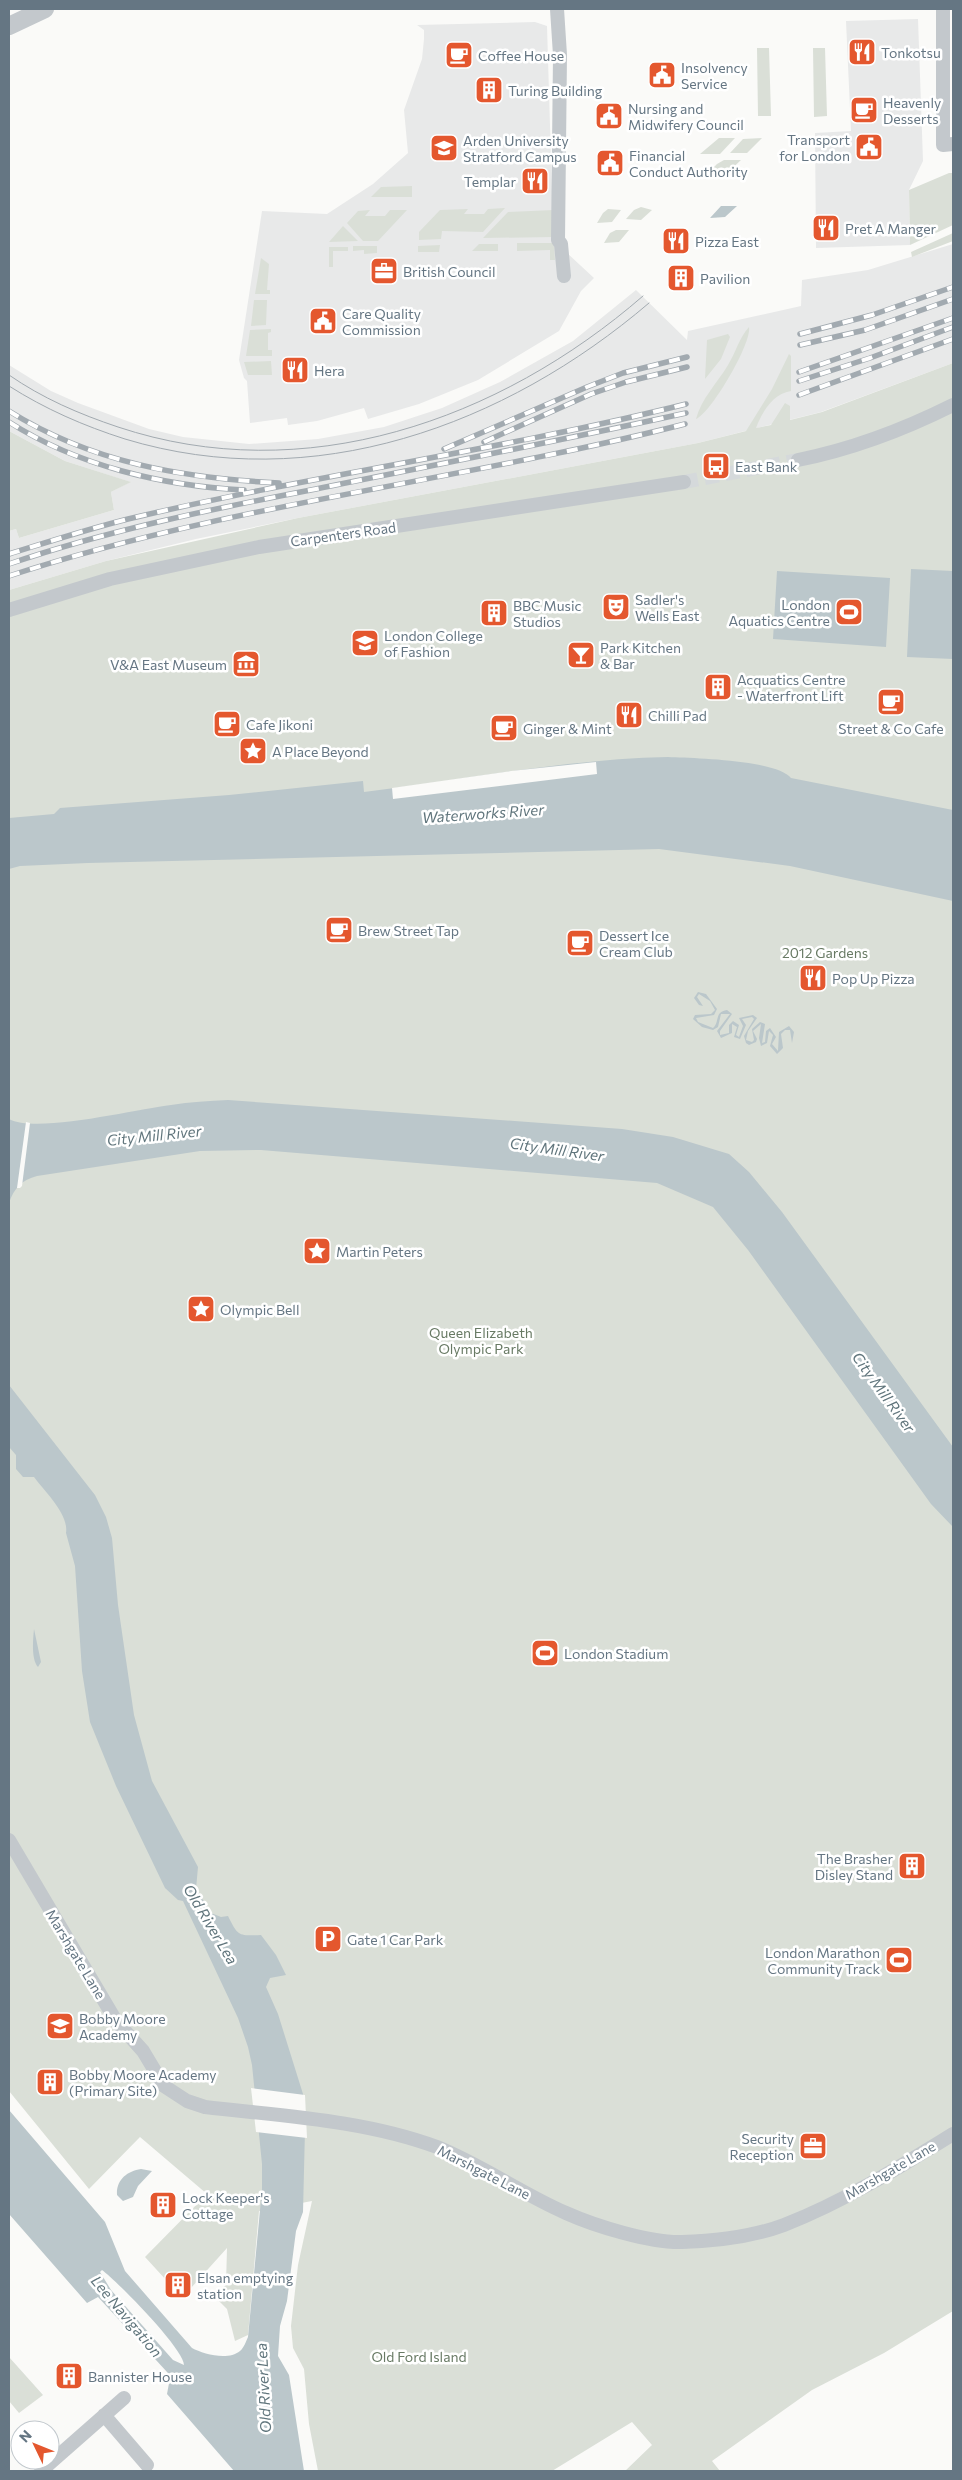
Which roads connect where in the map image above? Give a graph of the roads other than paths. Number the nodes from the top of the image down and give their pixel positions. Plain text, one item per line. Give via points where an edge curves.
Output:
1 (45, 9) edge
2 (557, 9) edge
3 (943, 9) edge
4 (9, 26) edge
5 (953, 144) edge
6 (564, 276) dead end
7 (953, 405) edge
8 (798, 460) tunnel mouth
9 (684, 482) tunnel mouth
10 (9, 610) edge
11 (9, 1840) edge
12 (953, 2134) edge
13 (124, 2398) dead end
14 (104, 2416) junction
15 (147, 2465) dead end
16 (41, 2471) edge

1 - 4 street
2 - 6 street via 560,55 558,240
3 - 5 street via 943,144
7 - 8 street via 891,434
9 - 10 street, Carpenters Road via 260,546 110,579
11 - 12 street, Marshgate Lane via 116,2021 143,2051 164,2086 186,2101 205,2107 325,2122 403,2136 438,2148 567,2214 631,2234 680,2242 743,2236 783,2225 847,2195
13 - 14 street
14 - 15 street
14 - 16 street

